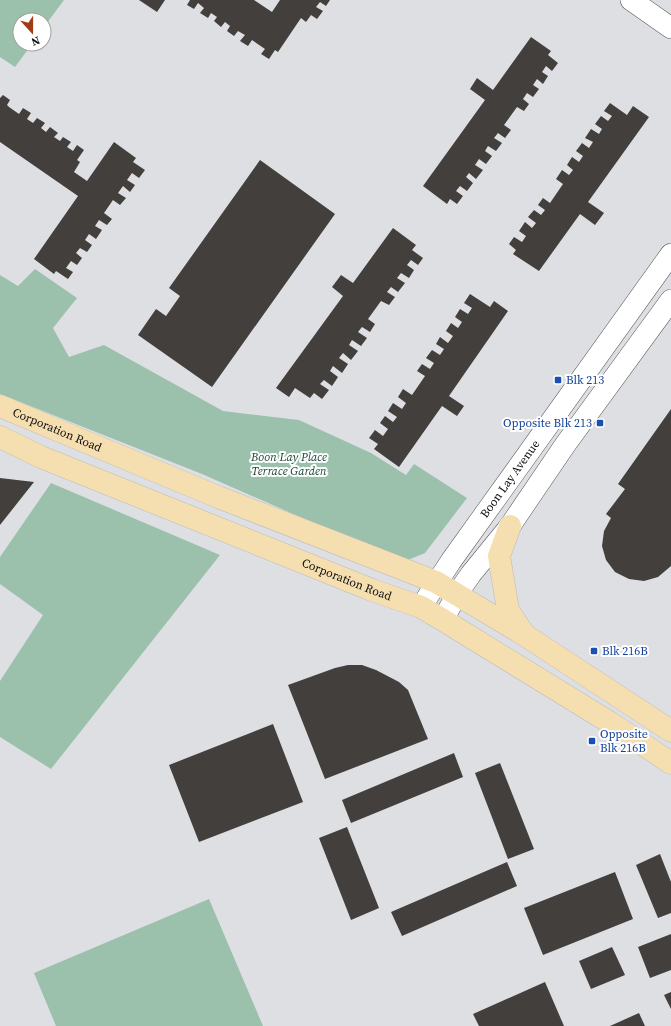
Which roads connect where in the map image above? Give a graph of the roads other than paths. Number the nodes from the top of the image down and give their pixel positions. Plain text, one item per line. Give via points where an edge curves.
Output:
1 (631, 0) edge
2 (671, 28) edge
3 (671, 254) edge
4 (671, 300) edge
5 (0, 406) edge
6 (0, 437) edge
7 (0, 452) edge
8 (41, 457) junction
9 (510, 526) junction
10 (436, 582) junction
11 (457, 594) junction
12 (421, 607) junction
13 (443, 620) junction
14 (523, 634) junction
15 (671, 731) edge
16 (671, 763) edge

1 - 2 street
3 - 10 street, Boon Lay Avenue
4 - 9 street, Boon Lay Avenue via 565,445
5 - 10 main road, Corporation Road via 218,497
6 - 8 main road, Corporation Road
7 - 8 main road
8 - 12 main road, Corporation Road via 372,590
9 - 11 street, Boon Lay Avenue
9 - 14 main road via 499,556 508,610
10 - 11 main road, Corporation Road
10 - 12 street, Boon Lay Avenue
11 - 13 street, Boon Lay Avenue
11 - 14 main road, Corporation Road
12 - 13 main road, Corporation Road
13 - 16 main road, Corporation Road
14 - 15 main road, Corporation Road

